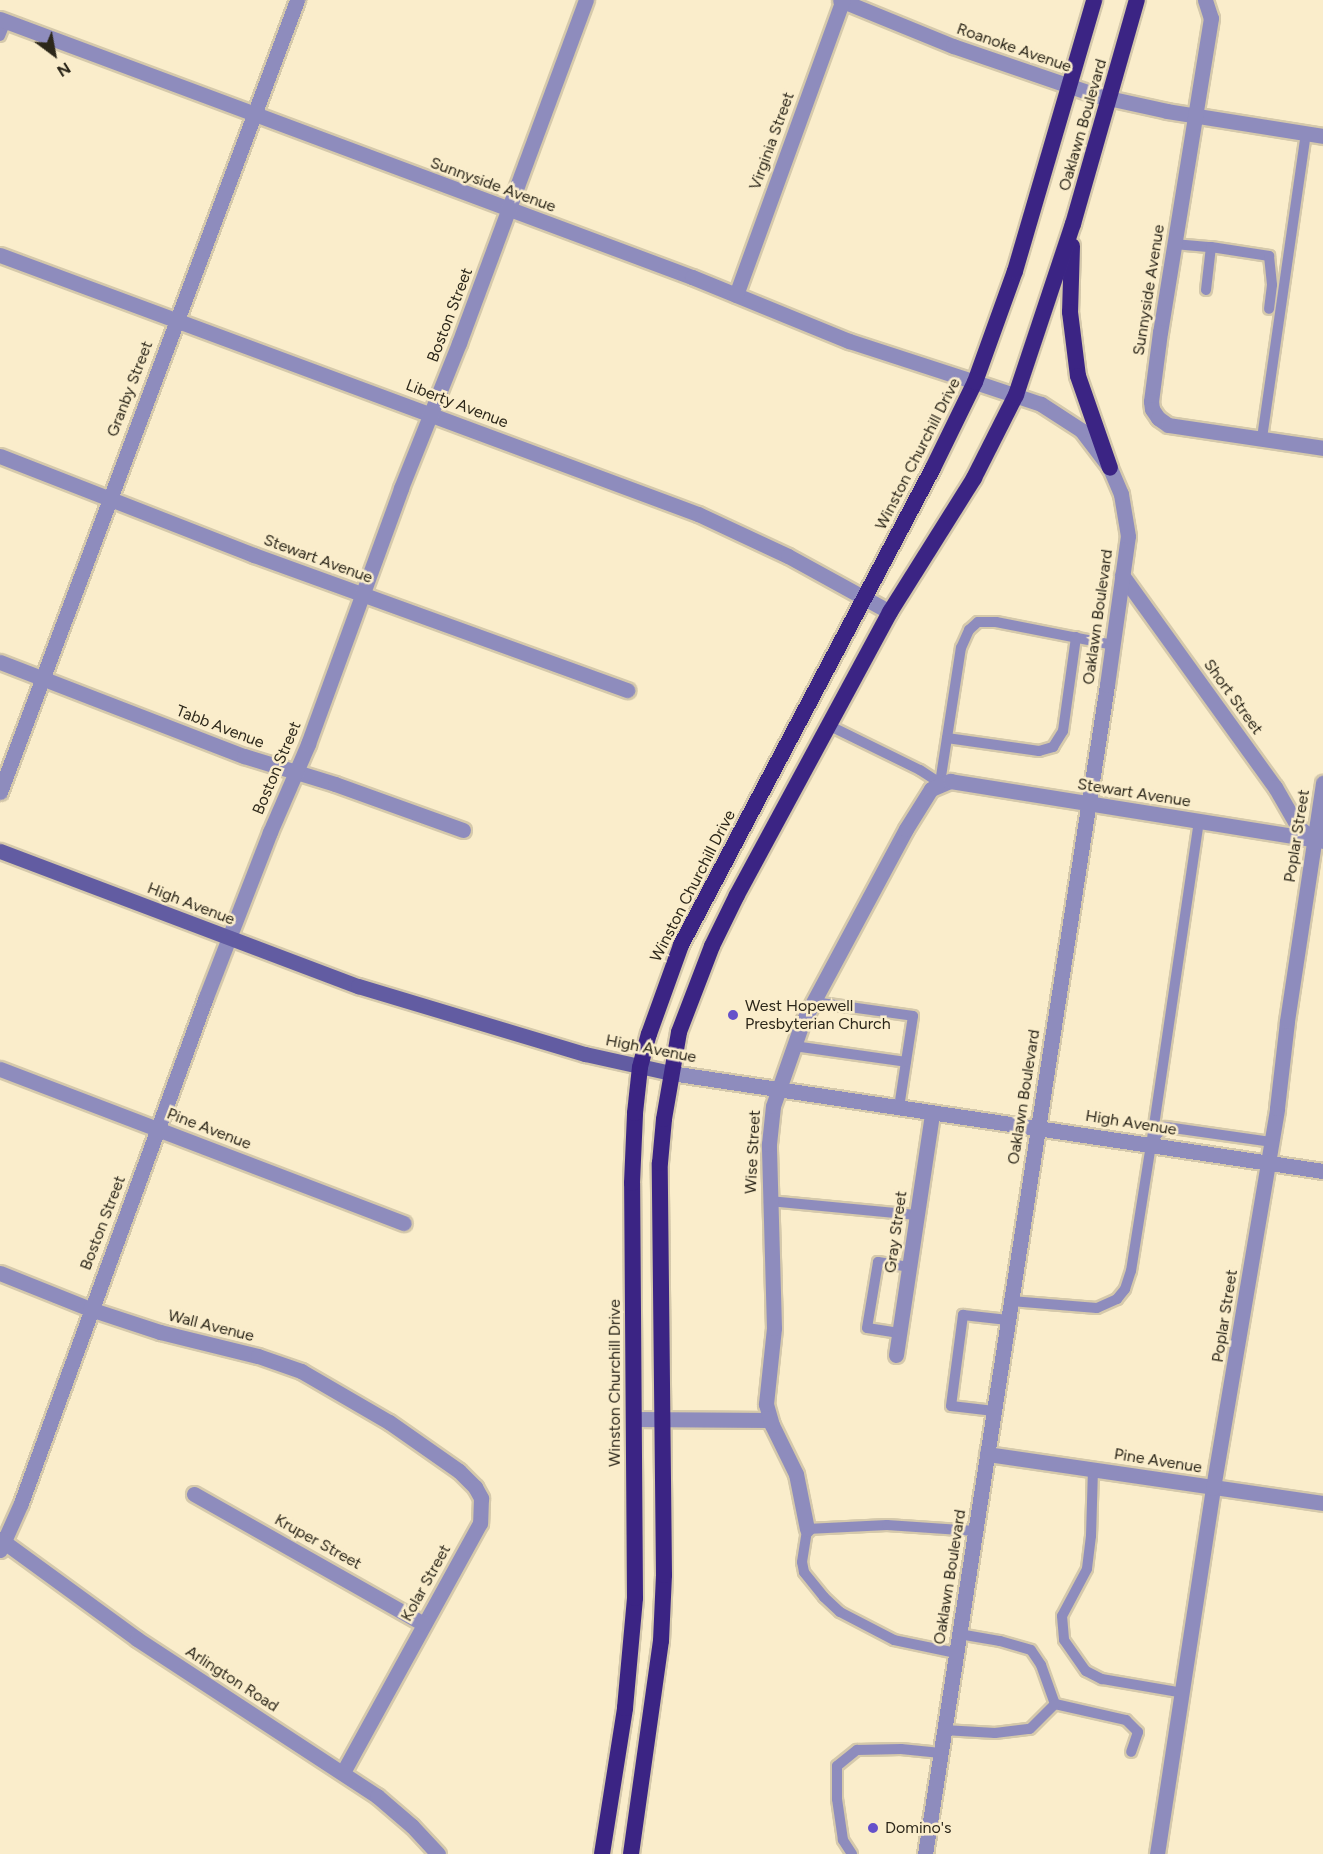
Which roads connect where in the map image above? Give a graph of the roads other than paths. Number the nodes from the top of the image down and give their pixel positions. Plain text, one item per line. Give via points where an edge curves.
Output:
1 (297, 0) edge
2 (586, 0) edge
3 (842, 0) edge
4 (1094, 0) edge
5 (1137, 0) edge
6 (1210, 2) edge
7 (2, 25) edge
8 (1068, 86) junction
9 (1109, 98) junction
10 (255, 115) junction
11 (1195, 115) junction
12 (1306, 134) junction
13 (1323, 136) edge
14 (508, 210) junction
15 (1073, 224) junction
16 (1174, 244) junction
17 (1211, 247) junction
18 (0, 255) edge
19 (1206, 290) dead end
20 (736, 295) junction
21 (1269, 309) dead end
22 (176, 321) junction
23 (975, 382) junction
24 (1016, 395) junction
25 (431, 413) junction
26 (1262, 438) junction
27 (1323, 448) edge
28 (0, 456) edge
29 (1110, 468) junction
30 (108, 498) junction
31 (1122, 575) junction
32 (364, 594) junction
33 (864, 598) junction
34 (890, 612) junction
35 (1076, 638) junction
36 (1113, 645) junction
37 (0, 662) edge
38 (42, 678) junction
39 (627, 690) dead end
40 (828, 725) junction
41 (946, 738) junction
42 (295, 772) junction
43 (940, 783) junction
44 (1323, 783) edge
45 (0, 792) edge
46 (1088, 803) junction
47 (1199, 822) junction
48 (463, 830) dead end
49 (1319, 840) edge
50 (0, 851) edge
51 (229, 938) junction
52 (814, 1002) junction
53 (794, 1046) junction
54 (906, 1062) junction
55 (640, 1067) junction
56 (0, 1069) edge
57 (670, 1073) junction
58 (778, 1089) junction
59 (899, 1108) junction
60 (932, 1113) junction
61 (1038, 1127) junction
62 (158, 1129) junction
63 (1271, 1142) junction
64 (1151, 1145) junction
65 (1268, 1162) junction
66 (1323, 1171) edge
67 (769, 1201) junction
68 (916, 1215) junction
69 (404, 1223) dead end
70 (909, 1267) junction
71 (0, 1273) edge
72 (1011, 1301) junction
73 (90, 1309) junction
74 (1008, 1320) junction
75 (899, 1333) junction
76 (896, 1355) dead end
77 (994, 1411) junction
78 (634, 1419) junction
79 (661, 1419) junction
80 (770, 1420) junction
81 (405, 1432) joint
82 (987, 1454) junction
83 (1093, 1469) junction
84 (1213, 1488) junction
85 (194, 1494) dead end
86 (1323, 1503) edge
87 (807, 1529) junction
88 (975, 1531) junction
89 (1, 1544) edge
90 (424, 1623) junction
91 (959, 1634) junction
92 (956, 1653) junction
93 (1184, 1693) junction
94 (1055, 1704) junction
95 (944, 1730) junction
96 (1131, 1752) dead end
97 (941, 1753) junction
98 (342, 1772) junction
99 (438, 1854) edge
100 (602, 1854) edge
101 (631, 1854) edge
102 (852, 1854) edge
103 (925, 1854) edge
104 (1157, 1854) edge

1 - 10 street, Granby Street
2 - 14 street, Boston Street
3 - 8 street, Roanoke Avenue via 953,46
3 - 20 street, Virginia Street
4 - 8 highway, Winston Churchill Drive
5 - 9 highway, Oaklawn Boulevard
6 - 11 street, Sunnyside Avenue
7 - 10 street, Sunnyside Avenue
8 - 9 street, Roanoke Avenue
8 - 23 highway, Winston Churchill Drive via 1015,271
9 - 11 street, Roanoke Avenue
9 - 15 highway, Oaklawn Boulevard
10 - 14 street, Sunnyside Avenue
10 - 22 street, Granby Street
11 - 12 street, Roanoke Avenue
11 - 16 street, Sunnyside Avenue
12 - 13 street, Roanoke Avenue
12 - 26 lane
14 - 20 street, Sunnyside Avenue
14 - 25 street, Boston Street
15 - 24 highway, Oaklawn Boulevard
15 - 29 highway via 1070,312 1078,376
16 - 17 lane
16 - 26 street, Sunnyside Avenue via 1152,409 1168,425
17 - 19 lane
17 - 21 lane via 1269,256
18 - 22 street, Liberty Avenue
20 - 23 street, Sunnyside Avenue via 849,341
22 - 25 street, Liberty Avenue
22 - 30 street, Granby Street
23 - 24 street, Oaklawn Boulevard
23 - 33 highway, Winston Churchill Drive
24 - 29 street, Oaklawn Boulevard via 1062,415 1086,436
24 - 34 highway via 974,478
25 - 32 street, Boston Street
25 - 33 street, Liberty Avenue via 698,514 782,553
26 - 27 street, Sunnyside Avenue
28 - 30 street, Stewart Avenue
29 - 31 street, Oaklawn Boulevard via 1126,517 1128,536
30 - 32 street, Stewart Avenue
30 - 38 street, Granby Street
31 - 36 street, Oaklawn Boulevard
31 - 49 street, Short Street via 1275,787 1298,826
32 - 39 street, Stewart Avenue
32 - 42 street, Boston Street
33 - 34 street, Liberty Avenue
33 - 55 highway, Winston Churchill Drive via 681,945 666,980
34 - 40 highway
35 - 36 lane
35 - 41 lane via 1063,731 1053,747 1039,751
35 - 41 lane via 978,622 969,630 961,648
36 - 46 street, Oaklawn Boulevard
37 - 38 street, Tabb Avenue
38 - 42 street, Tabb Avenue
38 - 45 street, Granby Street
40 - 43 lane
40 - 57 highway via 712,946 679,1032
41 - 43 lane
42 - 48 street, Tabb Avenue
42 - 51 street, Boston Street
43 - 46 street, Stewart Avenue via 950,781
43 - 52 street, Wise Street via 931,789 906,829
44 - 49 street, Poplar Street
46 - 47 street, Stewart Avenue
46 - 61 street, Oaklawn Boulevard
47 - 49 street, Stewart Avenue
47 - 64 lane
49 - 63 street, Poplar Street
50 - 51 main road, High Avenue
51 - 55 main road, High Avenue via 418,1005
51 - 62 street, Boston Street
52 - 53 street, Wise Street
52 - 54 lane via 913,1016
53 - 54 lane
53 - 58 street, Wise Street
54 - 59 lane
55 - 57 main road, High Avenue
55 - 78 highway, Winston Churchill Drive via 632,1183
56 - 62 street, Pine Avenue
57 - 58 street, High Avenue
57 - 79 highway via 660,1163
58 - 59 street, High Avenue
58 - 67 street, Wise Street via 769,1144
59 - 60 street, High Avenue
60 - 61 street, High Avenue
60 - 68 street, Gray Street
61 - 64 street, High Avenue
61 - 72 street, Oaklawn Boulevard
62 - 69 street, Pine Avenue
62 - 73 street, Boston Street
63 - 64 lane via 1166,1127
63 - 65 street, Poplar Street
64 - 65 street, High Avenue
64 - 72 lane via 1131,1271 1117,1299 1097,1308
65 - 66 street, High Avenue
65 - 84 street, Poplar Street
67 - 68 lane
67 - 80 street, Wise Street via 774,1328 767,1396
68 - 70 street, Gray Street
70 - 75 street, Gray Street
70 - 75 lane via 878,1262 867,1328
71 - 73 street, Wall Avenue
72 - 74 street, Oaklawn Boulevard
73 - 81 street, Wall Avenue via 160,1332 280,1362
73 - 89 street, Boston Street
74 - 77 street, Oaklawn Boulevard
74 - 77 lane via 963,1315 951,1406
75 - 76 street, Gray Street
77 - 82 street, Oaklawn Boulevard
78 - 79 street
78 - 100 highway, Winston Churchill Drive via 635,1598
79 - 80 street
79 - 101 highway via 661,1641
80 - 87 street via 796,1474
81 - 90 street, Kolar Street via 459,1471 475,1487 483,1510
82 - 83 street, Pine Avenue
82 - 88 street, Oaklawn Boulevard
83 - 84 street, Pine Avenue
83 - 93 lane via 1087,1569 1062,1616 1064,1640 1086,1671 1102,1679
84 - 86 street, Pine Avenue
84 - 93 street, Poplar Street
85 - 90 street, Kruper Street
87 - 88 lane via 887,1525
87 - 92 lane via 804,1572 840,1612 894,1640
88 - 91 street, Oaklawn Boulevard
89 - 98 street, Arlington Road via 137,1639
90 - 98 street, Kolar Street
91 - 92 street, Oaklawn Boulevard
91 - 94 lane via 1030,1650 1041,1665
92 - 95 street, Oaklawn Boulevard
93 - 104 street, Poplar Street
94 - 95 lane via 1030,1729 995,1733
94 - 96 lane via 1126,1720 1137,1732
95 - 97 street, Oaklawn Boulevard
97 - 102 lane via 857,1750 837,1766 843,1840
97 - 103 street, Oaklawn Boulevard
98 - 99 street, Arlington Road via 412,1826

